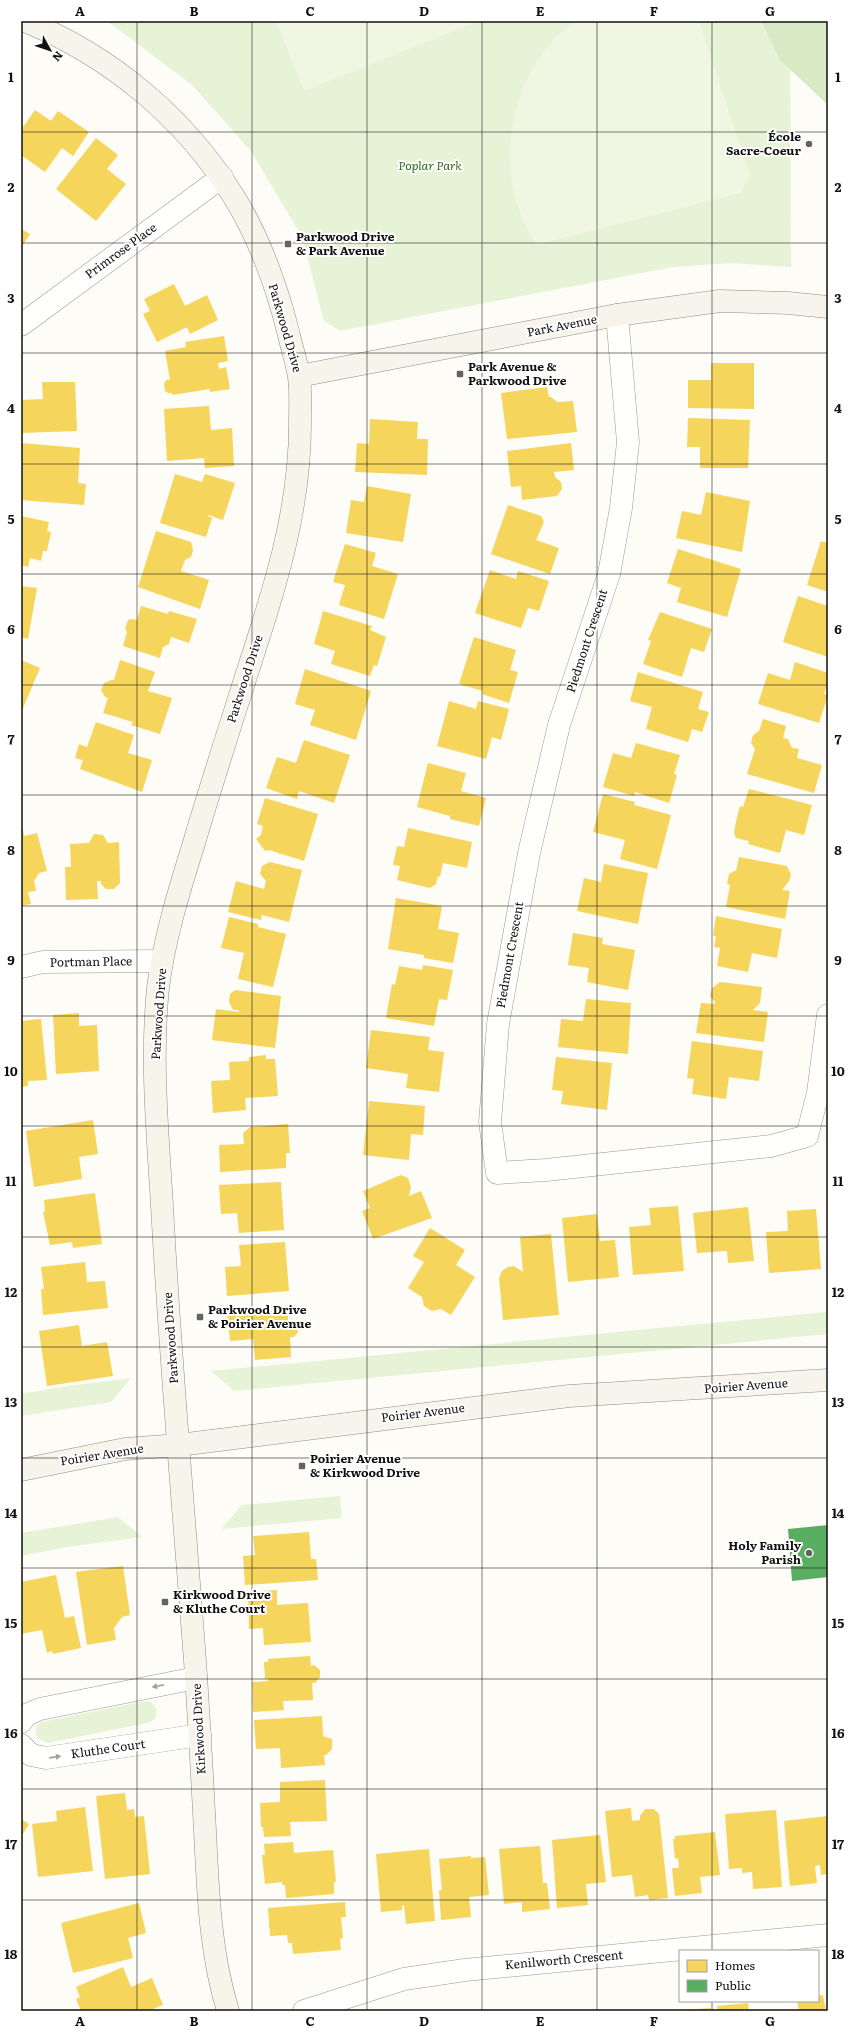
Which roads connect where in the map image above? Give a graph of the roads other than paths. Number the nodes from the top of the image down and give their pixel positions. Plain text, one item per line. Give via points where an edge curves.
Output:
1 (25, 21) edge
2 (222, 177) junction
3 (828, 307) edge
4 (617, 315) junction
5 (21, 325) edge
6 (299, 376) junction
7 (162, 961) junction
8 (21, 966) edge
9 (828, 1015) edge
10 (828, 1380) edge
11 (179, 1445) junction
12 (21, 1470) edge
13 (196, 1678) junction
14 (21, 1722) edge
15 (200, 1735) junction
16 (21, 1745) edge
17 (828, 1935) edge
18 (228, 2011) edge
19 (304, 2011) edge

1 - 2 street, Parkwood Drive via 69,41 131,82 176,122
2 - 5 street, Primrose Place
2 - 6 street, Parkwood Drive via 258,243 281,303
3 - 4 street, Park Avenue via 720,301
4 - 6 street, Park Avenue
4 - 9 street, Piedmont Crescent via 628,442 621,508 609,574 559,725 528,860 498,1024 490,1122 497,1173 772,1146 807,1136 818,1093
6 - 7 street, Parkwood Drive via 300,448 293,512 278,577 210,787 175,904
7 - 8 street, Portman Place via 43,962
7 - 11 street, Parkwood Drive via 158,993 155,1081 168,1316
10 - 11 street, Poirier Avenue via 569,1396
11 - 12 street, Poirier Avenue via 125,1450
11 - 13 street, Kirkwood Drive
13 -> 14 street via 40,1709 26,1715
13 - 15 street, Kirkwood Drive
16 -> 15 street, Kluthe Court via 31,1755 46,1758
15 - 18 street, Kirkwood Drive via 208,1905 219,1981
17 - 19 street, Kenilworth Crescent via 465,1970 404,1979

